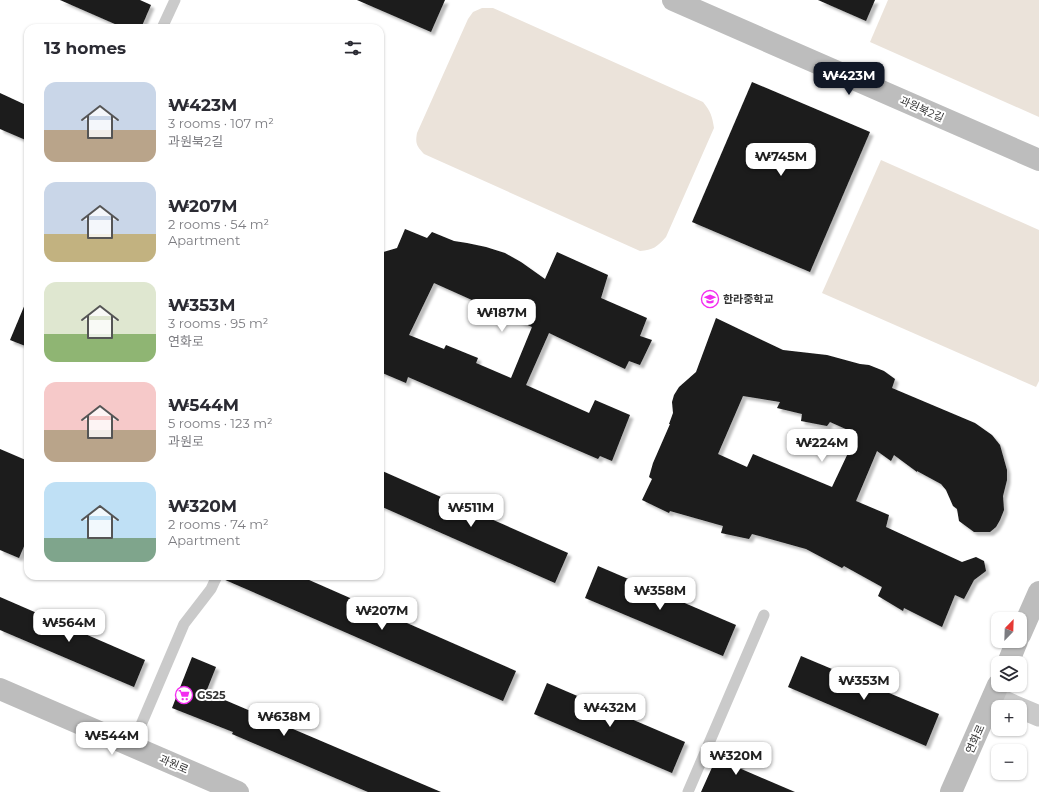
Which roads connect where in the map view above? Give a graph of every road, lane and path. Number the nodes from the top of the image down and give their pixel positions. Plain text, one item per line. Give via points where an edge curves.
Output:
1 (175, 0) edge
2 (673, 0) edge
3 (164, 24) edge
4 (1039, 160) edge
5 (215, 580) edge
6 (1039, 592) edge
7 (764, 615) dead end
8 (1027, 619) edge
9 (0, 689) edge
10 (996, 692) edge
11 (997, 692) edge
12 (1008, 700) edge
13 (1027, 711) edge
14 (1039, 716) edge
15 (132, 746) junction
16 (238, 792) edge
17 (688, 792) edge
18 (951, 792) edge

1 - 3 lane
2 - 4 main road, 과원북2길
5 - 15 lane via 184,624
6 - 8 main road
7 - 17 lane
9 - 15 main road, 과원로
10 - 18 main road, 연화로
11 - 12 street
13 - 14 street
15 - 16 main road, 과원로

